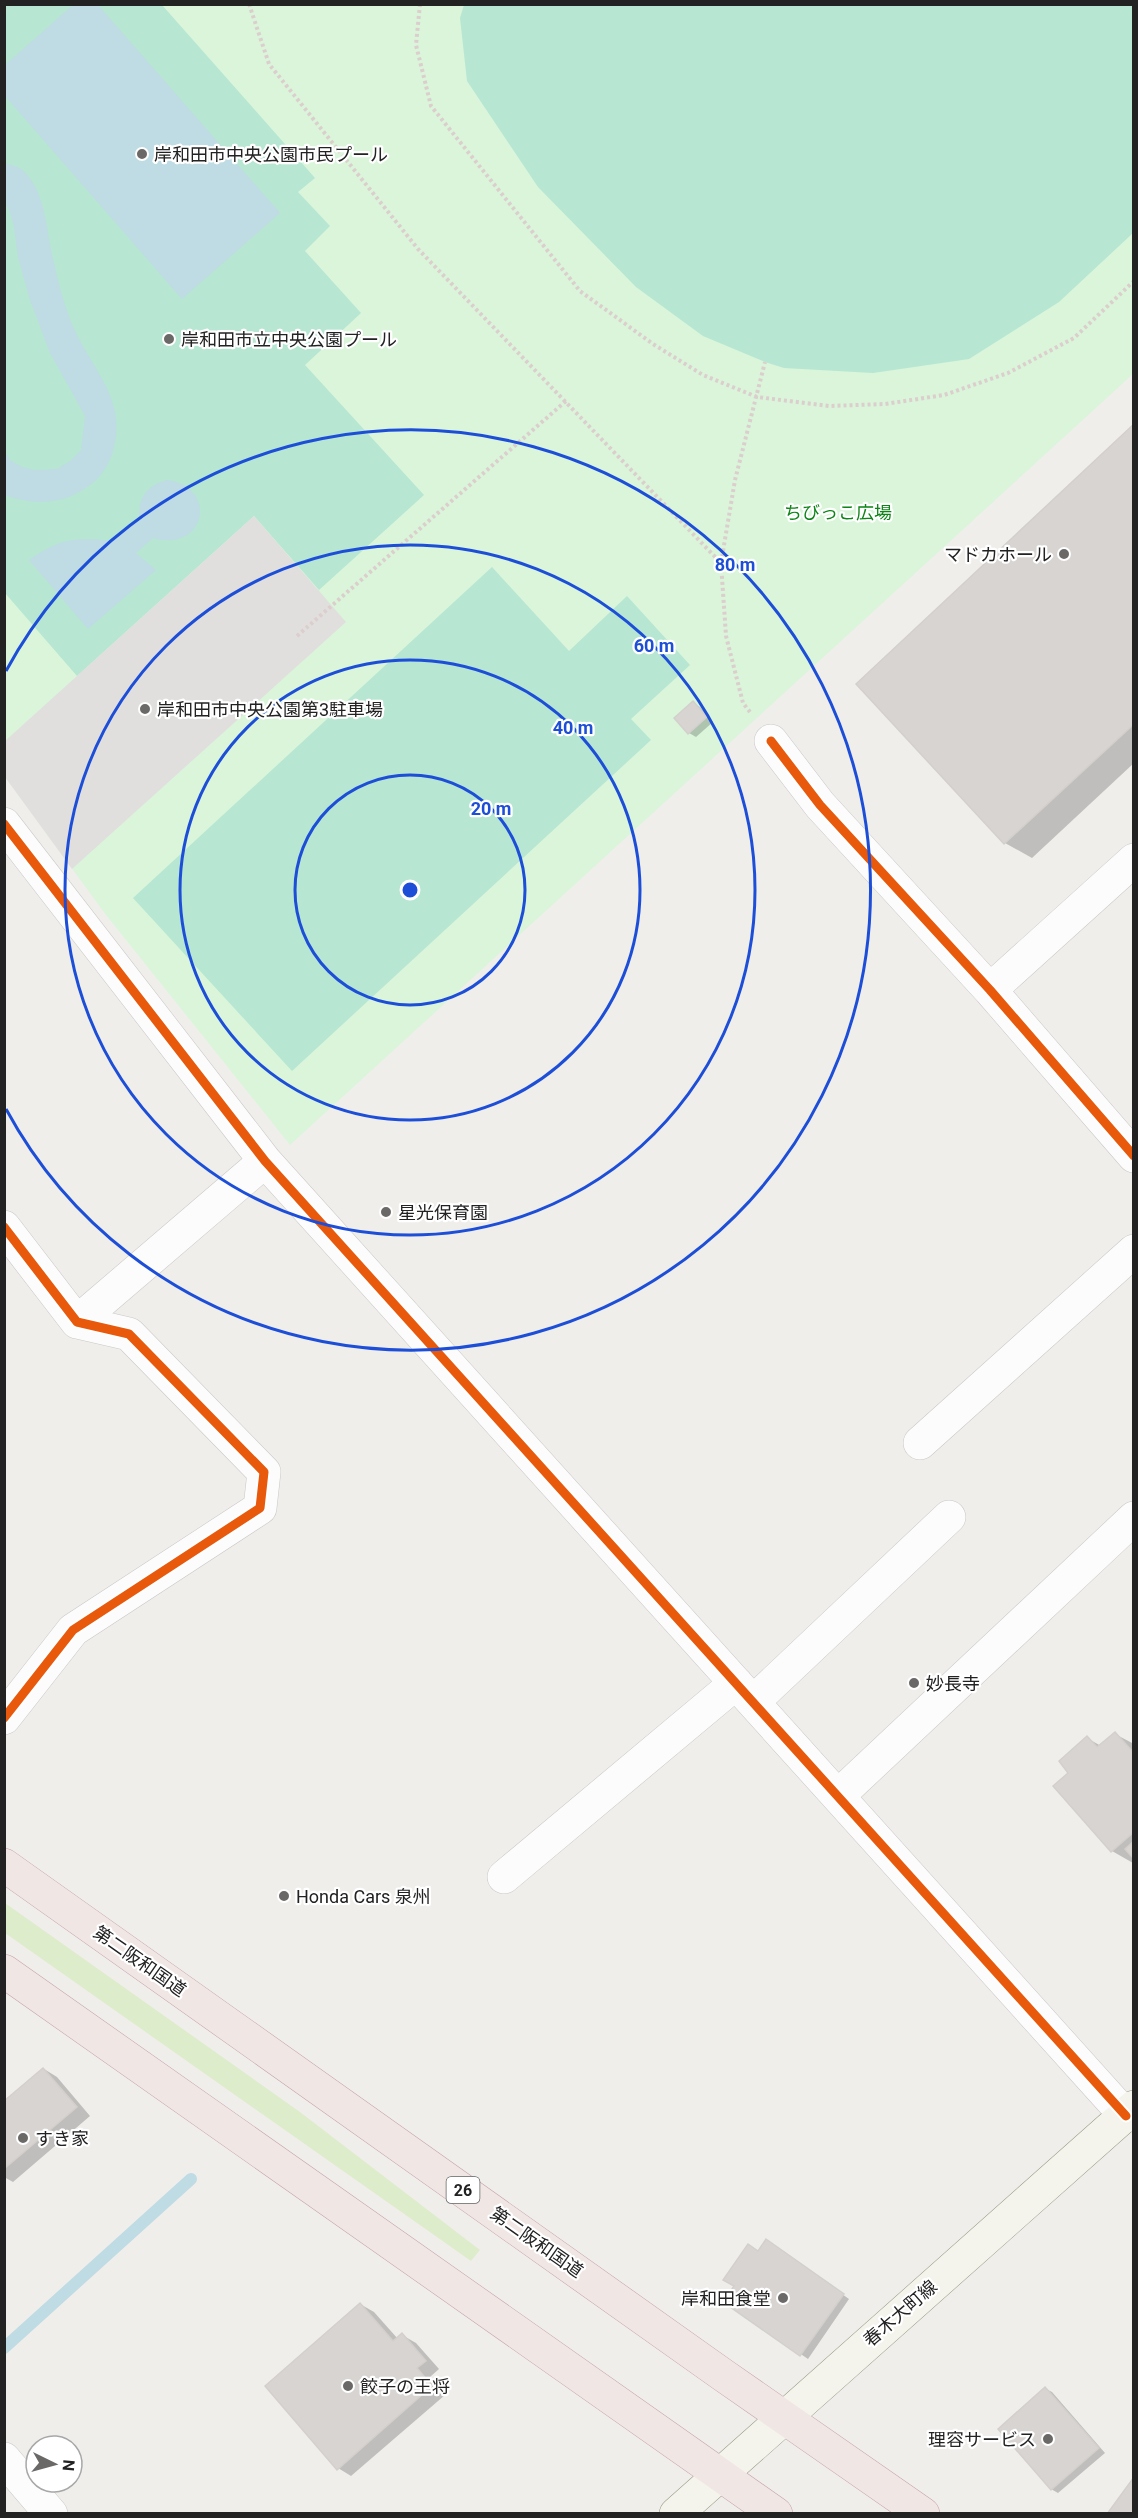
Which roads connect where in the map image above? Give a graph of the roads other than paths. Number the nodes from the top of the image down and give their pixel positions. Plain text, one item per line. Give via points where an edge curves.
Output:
1 (771, 741) road end
2 (4, 824) edge
3 (1134, 860) edge
4 (990, 990) junction
5 (1134, 1156) edge
6 (265, 1161) junction
7 (4, 1227) edge
8 (1134, 1251) edge
9 (77, 1322) junction
10 (920, 1443) dead end
11 (949, 1517) dead end
12 (1134, 1518) edge
13 (744, 1693) junction
14 (4, 1718) edge
15 (838, 1796) junction
16 (4, 1865) edge
17 (504, 1877) dead end
18 (4, 1971) edge
19 (1131, 2115) edge
20 (783, 2417) junction
21 (4, 2459) edge
22 (720, 2474) junction
23 (51, 2514) edge
24 (676, 2514) edge
25 (776, 2514) edge
26 (923, 2514) edge

1 - 4 street via 820,805
2 - 6 street
3 - 4 street
4 - 5 street
6 - 9 street
6 - 13 street
7 - 9 street
8 - 10 street
9 - 14 street via 129,1334 264,1472 260,1508 73,1630
11 - 13 street
12 - 15 street
13 - 15 street
13 - 17 street
15 - 19 street
16 - 20 highway, 第二阪和国道 / 26
18 - 22 highway
19 - 20 main road, 春木大町線
20 - 22 main road, 春木大町線
20 - 26 highway, 第二阪和国道 / 26
21 - 23 street
22 - 24 main road, 春木大町線
22 - 25 highway

